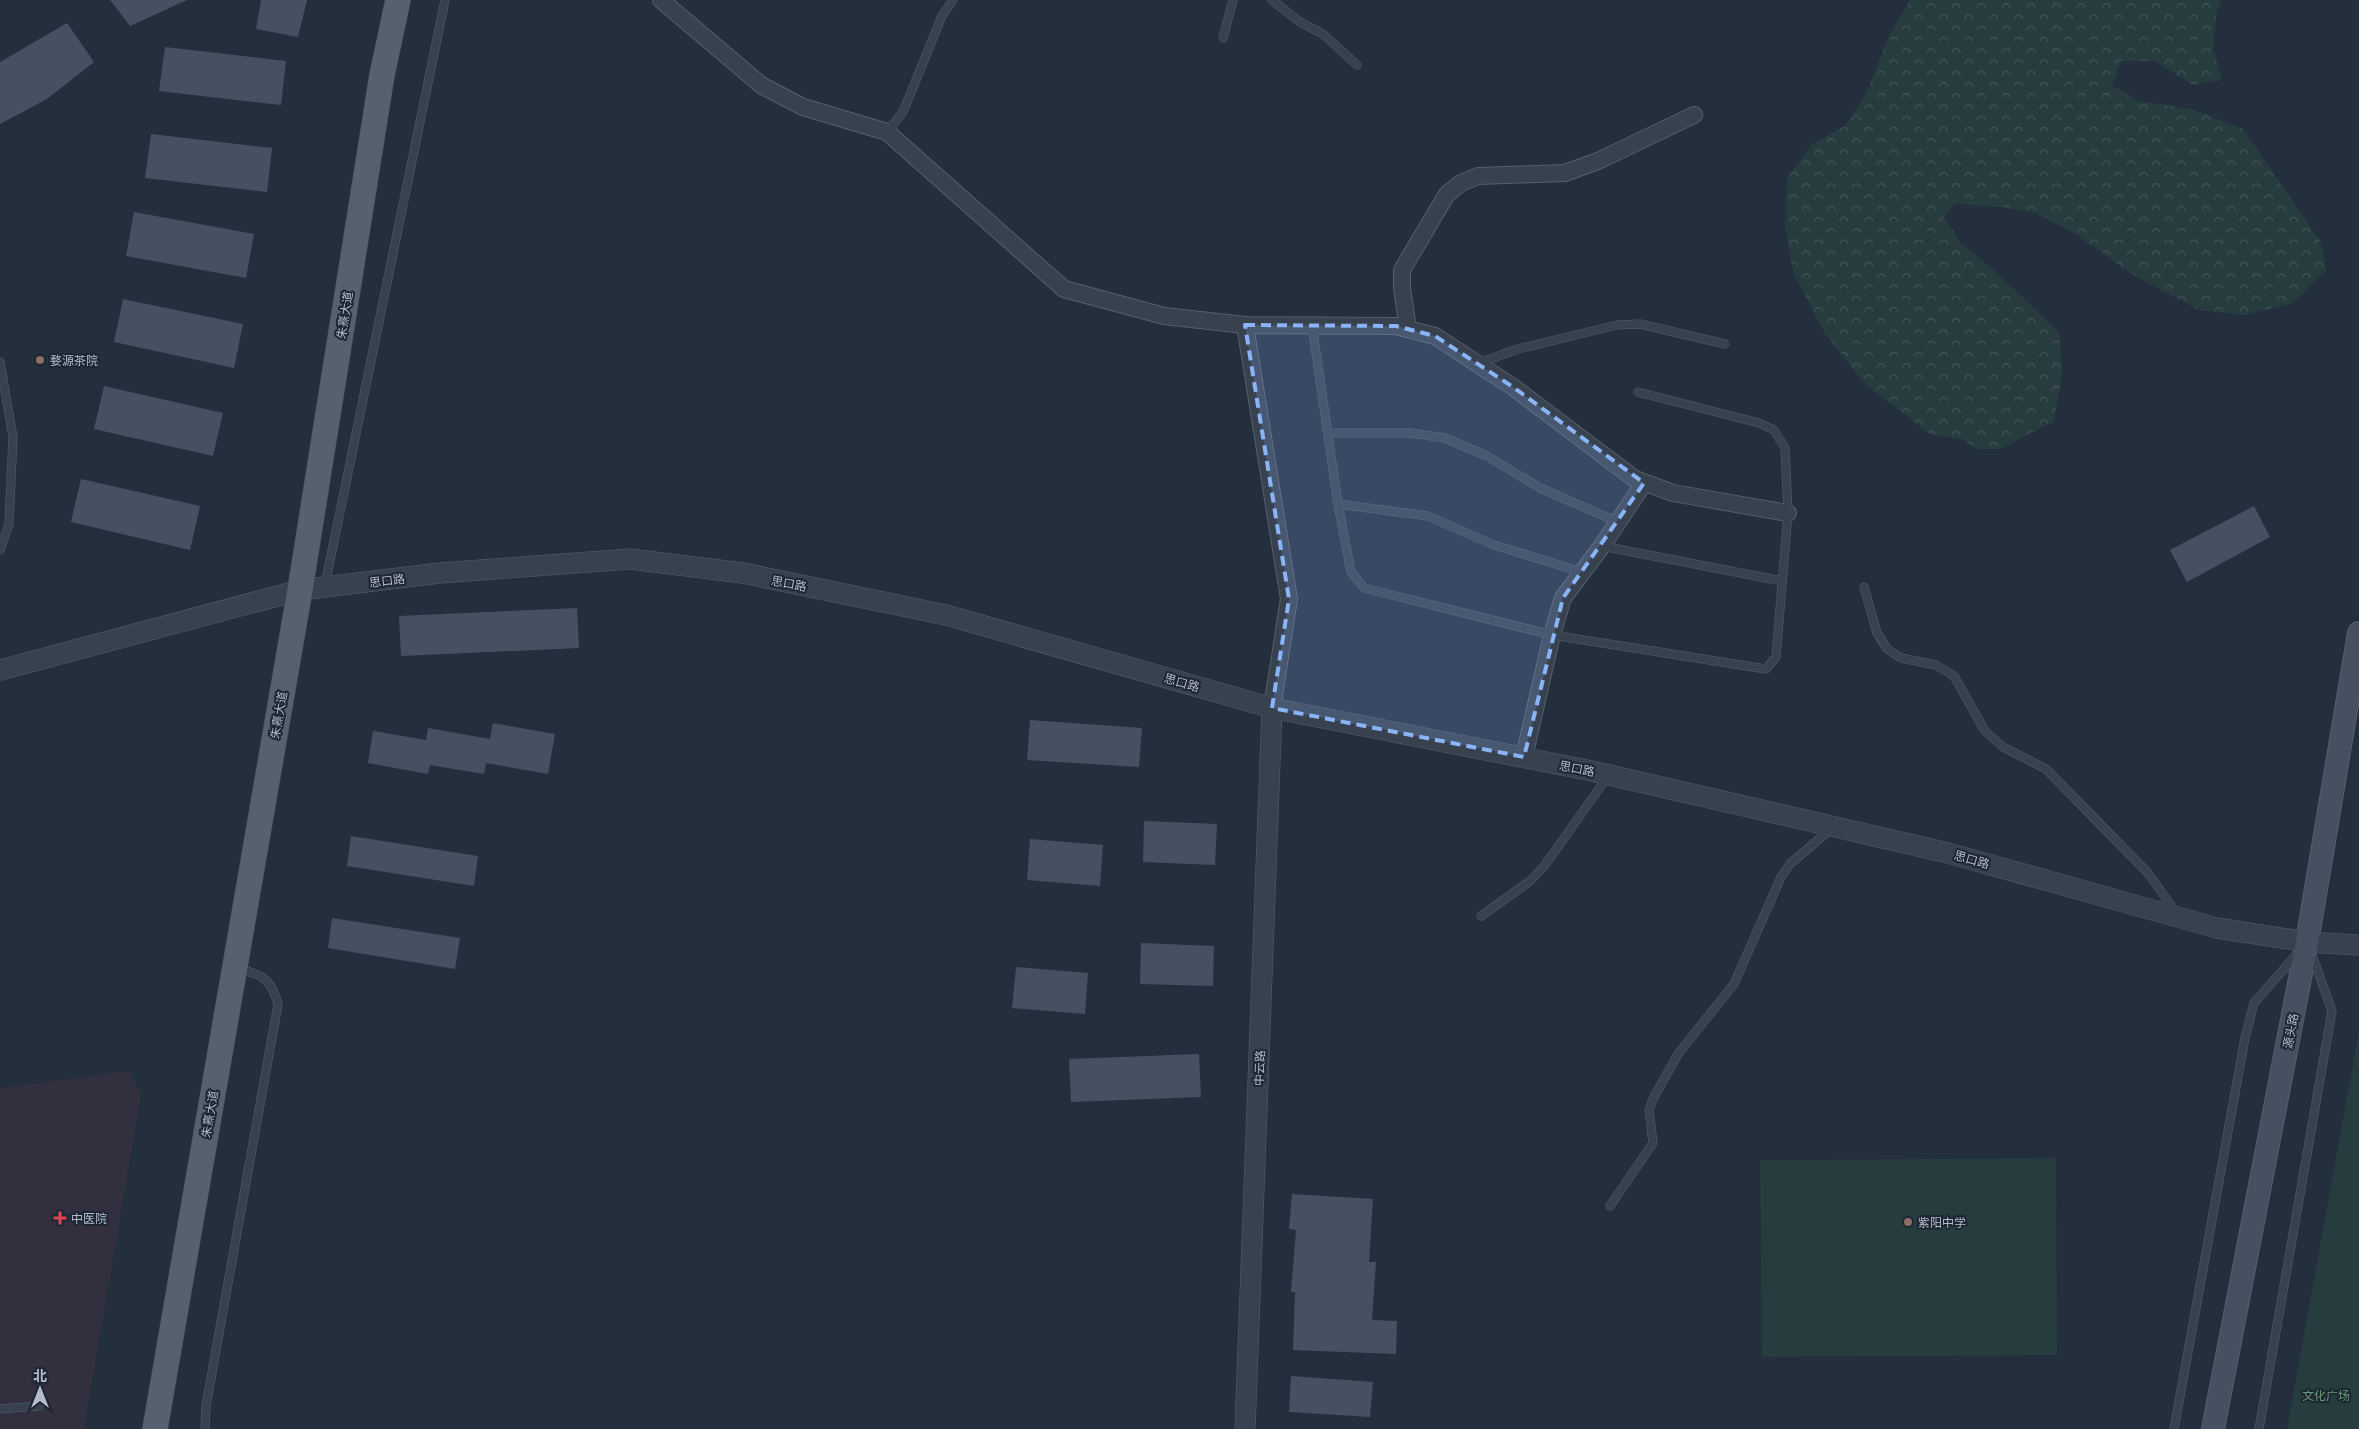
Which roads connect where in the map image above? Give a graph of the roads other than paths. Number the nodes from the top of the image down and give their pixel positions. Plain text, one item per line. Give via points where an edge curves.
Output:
1 (398, 0) edge
2 (445, 0) edge
3 (661, 0) edge
4 (953, 0) edge
5 (1233, 0) edge
6 (1272, 0) edge
7 (1223, 38) dead end
8 (1357, 65) dead end
9 (1694, 115) dead end
10 (886, 132) junction
11 (1244, 325) junction
12 (1312, 325) junction
13 (1408, 329) junction
14 (1725, 344) dead end
15 (0, 362) edge
16 (1477, 364) junction
17 (1638, 392) dead end
18 (1329, 433) junction
19 (1644, 483) junction
20 (1338, 504) junction
21 (1788, 514) junction
22 (1618, 522) junction
23 (1602, 546) junction
24 (0, 550) edge
25 (1582, 572) junction
26 (1782, 581) junction
27 (325, 587) junction
28 (1864, 587) dead end
29 (300, 590) junction
30 (2359, 633) edge
31 (1552, 634) junction
32 (0, 670) edge
33 (1272, 708) junction
34 (1524, 757) junction
35 (1609, 775) junction
36 (1833, 826) junction
37 (1481, 916) dead end
38 (2179, 917) junction
39 (2307, 942) junction
40 (2359, 945) edge
41 (234, 967) junction
42 (1610, 1206) dead end
43 (39, 1406) dead end
44 (0, 1409) edge
45 (155, 1429) edge
46 (205, 1429) edge
47 (1246, 1429) edge
48 (2174, 1429) edge
49 (2214, 1429) edge
50 (2258, 1429) edge

1 - 29 main road, 朱熹大道 via 381,85
2 - 27 lane
3 - 10 street via 761,85 803,107
4 - 10 lane via 942,16 903,112
5 - 7 lane
6 - 8 lane via 1300,22 1323,34
9 - 13 street via 1598,161 1565,172 1478,176 1462,182 1448,194 1402,270
10 - 11 street via 1064,289 1164,316
11 - 12 street
11 - 33 street via 1289,599
12 - 13 street
12 - 18 lane
13 - 16 street via 1435,336
14 - 16 lane via 1640,324 1617,325 1518,349
15 - 24 lane via 13,437 9,524
16 - 19 street via 1513,386 1635,480
17 - 21 lane via 1759,423 1774,430 1785,448
18 - 20 lane
18 - 22 lane via 1411,433 1445,438 1487,456 1540,488
19 - 21 street via 1673,493
19 - 22 street
20 - 25 lane via 1428,516 1494,545
20 - 31 lane via 1351,572 1364,588
21 - 26 lane
22 - 23 street
23 - 25 street
23 - 26 lane
25 - 31 street via 1563,598
26 - 31 lane via 1776,657 1766,668
27 - 29 street, 思口路
27 - 33 street, 思口路 via 440,573 630,559 743,573 946,615
28 - 38 lane via 1877,633 1887,649 1901,658 1936,665 1954,676 1986,731 2003,746 2046,769 2148,873
29 - 32 street, 思口路
29 - 41 main road, 朱熹大道
30 - 39 main road, 源头路
31 - 34 street
33 - 34 street, 思口路
33 - 47 street, 中云路
34 - 35 street, 思口路
35 - 36 street, 思口路
35 - 37 lane via 1545,865 1530,881
36 - 38 street, 思口路 via 1948,853
36 - 42 lane via 1790,864 1781,877 1734,984 1678,1054 1653,1099 1649,1110 1653,1143
38 - 39 street, 思口路 via 2217,928
39 - 40 street, 思口路
39 - 48 lane via 2254,1003 2230,1115
39 - 49 main road, 源头路
39 - 50 lane via 2332,1011
41 - 45 main road, 朱熹大道
41 - 46 lane via 258,974 272,986 278,1004 206,1406
43 - 44 lane

